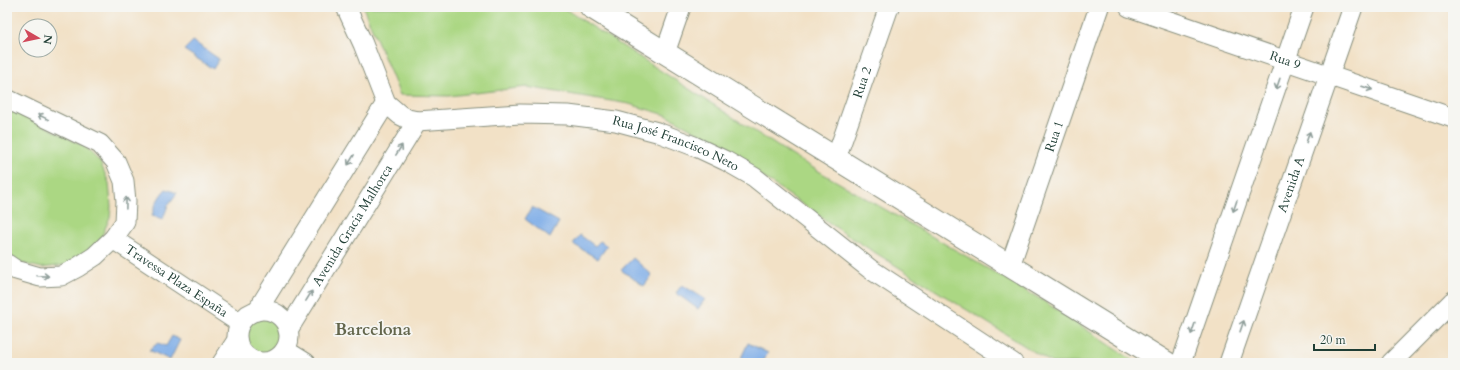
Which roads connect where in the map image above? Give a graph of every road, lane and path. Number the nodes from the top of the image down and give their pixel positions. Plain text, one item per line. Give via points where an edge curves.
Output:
1 (346, 7) edge
2 (591, 7) edge
3 (681, 7) edge
4 (889, 7) edge
5 (1099, 7) edge
6 (1129, 7) edge
7 (1304, 7) edge
8 (1353, 7) edge
9 (665, 52) junction
10 (1286, 60) junction
11 (1330, 75) junction
12 (7, 99) edge
13 (386, 103) junction
14 (1447, 115) edge
15 (417, 121) junction
16 (836, 158) junction
17 (114, 239) junction
18 (7, 264) edge
19 (1010, 266) junction
20 (1453, 301) edge
21 (257, 311) junction
22 (288, 330) junction
23 (239, 331) junction
24 (285, 350) junction
25 (268, 362) edge
26 (222, 363) edge
27 (306, 363) edge
28 (1012, 363) edge
29 (1167, 363) edge
30 (1181, 363) edge
31 (1229, 363) edge
32 (1391, 363) edge

1 - 13 street, Rua José Francisco Neto
2 - 9 street
3 - 9 street
4 - 16 street, Rua 2
5 - 19 street, Rua 1
6 - 10 street, Rua 9
7 - 10 street
8 - 11 street, Avenida A
9 - 16 street
10 - 11 street, Rua 9
10 -> 30 street
11 -> 14 street, Rua 9
31 -> 11 street, Avenida A
17 -> 12 street via 125,222 126,201 124,181 116,162 100,144
13 - 15 street, Rua José Francisco Neto via 400,115
13 -> 21 street
22 -> 15 street, Avenida Gracia Malhorca
15 - 28 street, Rua José Francisco Neto via 512,114 568,115 616,121 657,132 694,146 754,177 870,269
16 - 19 street
18 -> 17 street via 16,270 40,277 61,276 95,256
17 - 23 street, Travessa Plaza España
19 - 29 street
20 - 32 street
21 - 22 street via 271,311 285,322
21 - 23 street via 246,316
22 - 24 street via 289,338
23 - 25 street via 239,348 245,355 252,360
23 - 26 street
24 - 25 street via 276,359
24 - 27 street

